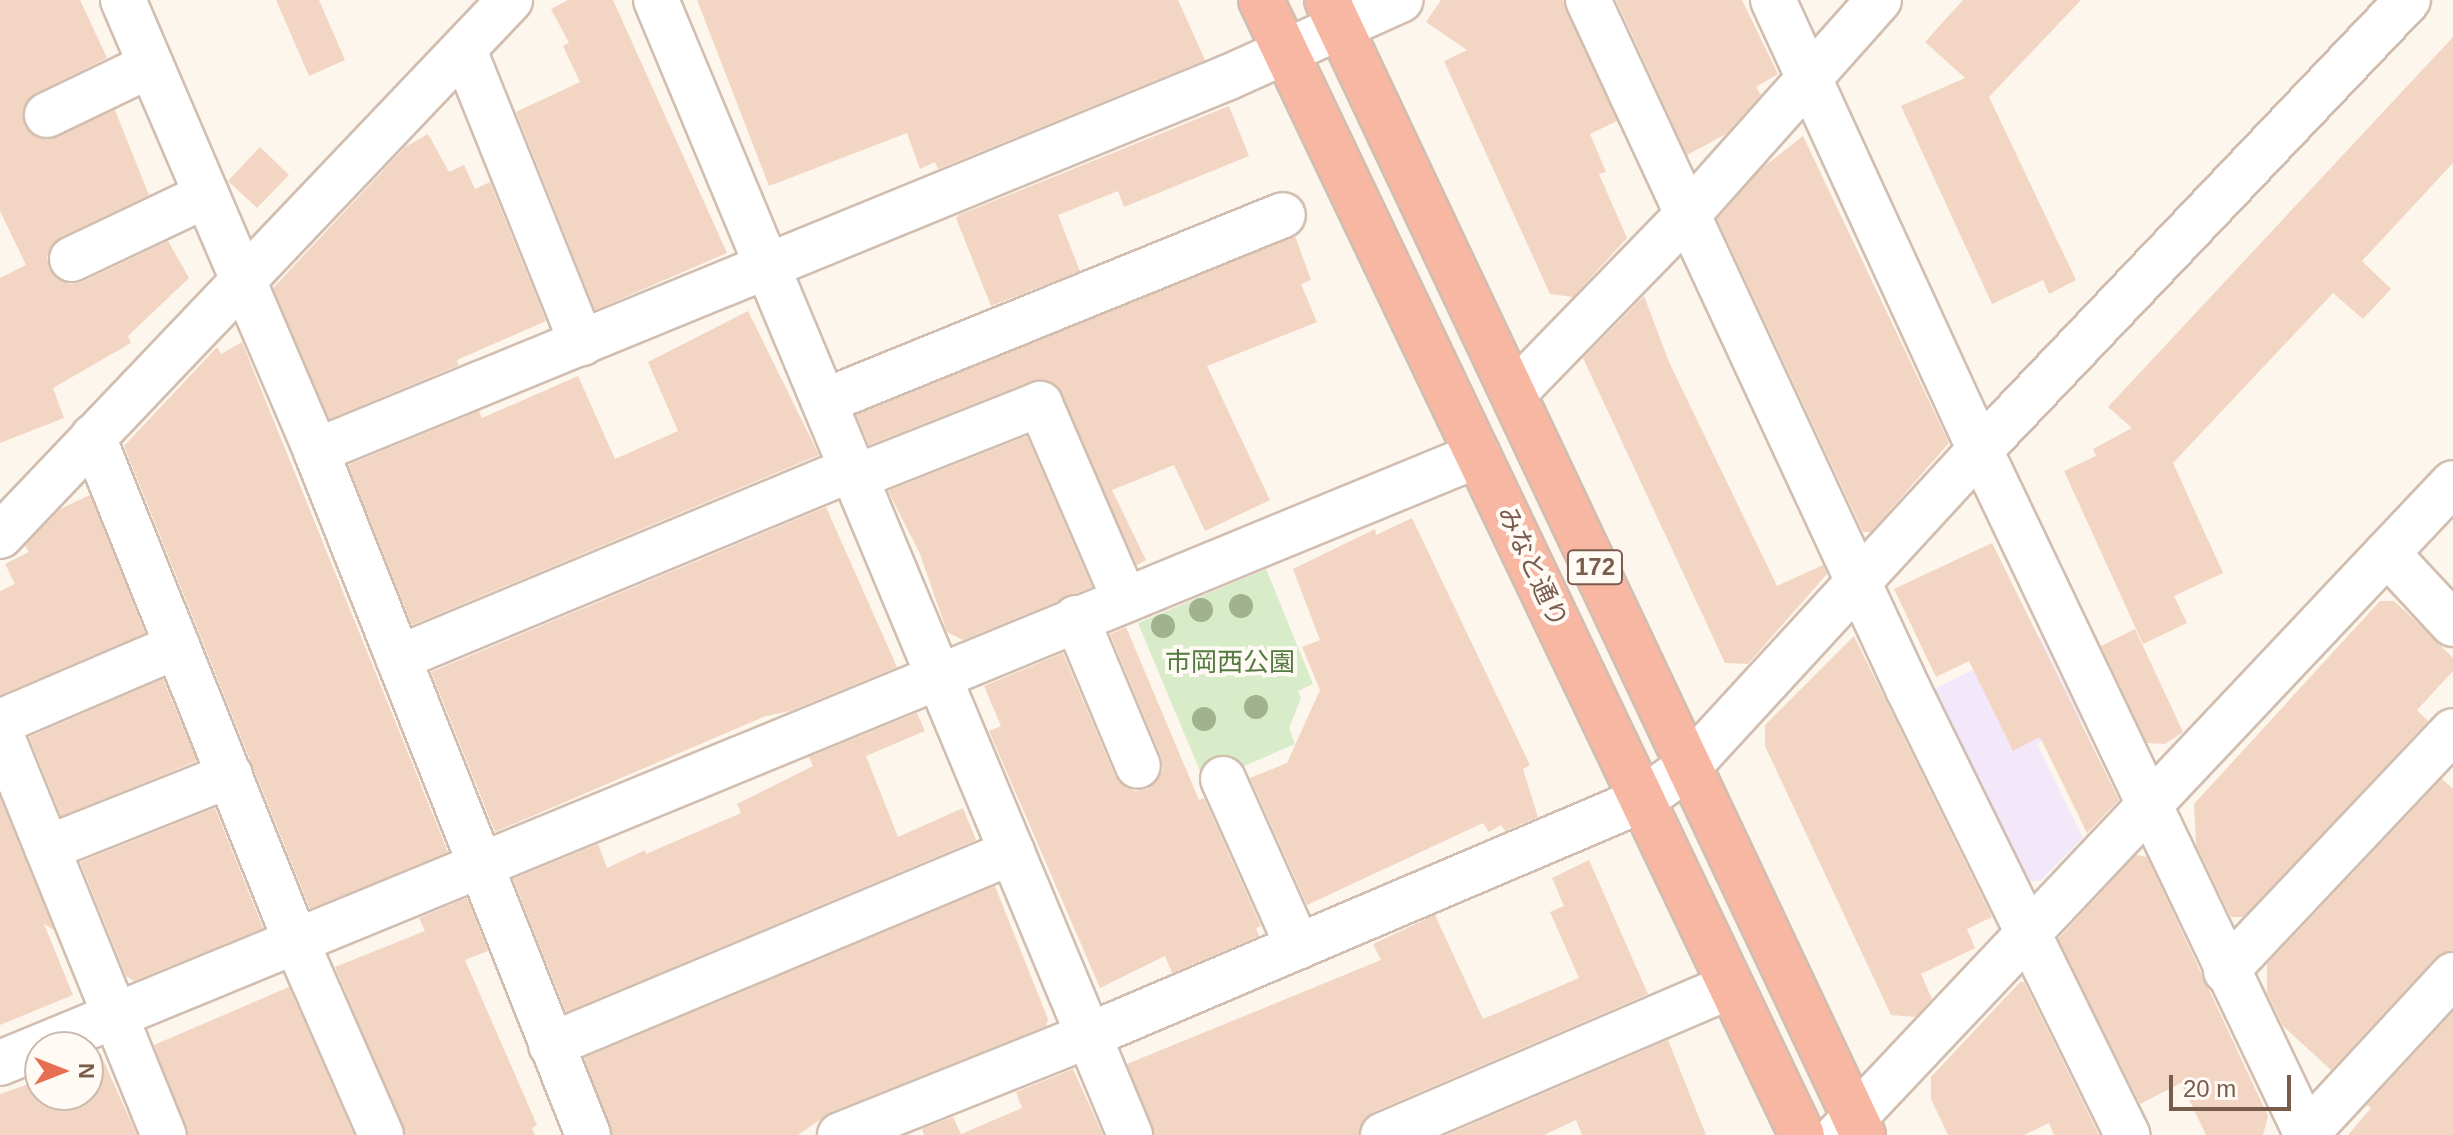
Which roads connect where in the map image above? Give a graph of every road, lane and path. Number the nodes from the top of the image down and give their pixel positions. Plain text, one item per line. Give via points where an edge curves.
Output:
1 (123, 0) edge
2 (510, 0) edge
3 (656, 0) edge
4 (1261, 0) edge
5 (1400, 0) edge
6 (1588, 0) edge
7 (1773, 0) edge
8 (1879, 0) edge
9 (2408, 0) edge
10 (1334, 14) edge
11 (464, 50) junction
12 (1285, 52) junction
13 (151, 65) junction
14 (1809, 75) junction
15 (47, 115) dead end
16 (207, 195) junction
17 (1690, 212) junction
18 (1283, 215) dead end
19 (72, 259) dead end
20 (769, 268) junction
21 (242, 279) junction
22 (582, 343) junction
23 (1514, 393) junction
24 (825, 401) junction
25 (93, 437) junction
26 (1980, 450) junction
27 (316, 451) junction
28 (1478, 455) junction
29 (851, 469) junction
30 (2453, 483) edge
31 (0, 536) edge
32 (2387, 553) junction
33 (1858, 583) junction
34 (1124, 598) junction
35 (1076, 618) junction
36 (2453, 624) edge
37 (177, 646) junction
38 (398, 658) junction
39 (938, 677) junction
40 (0, 722) edge
41 (2453, 731) edge
42 (0, 732) edge
43 (1138, 766) dead end
44 (1689, 766) junction
45 (230, 775) junction
46 (1223, 779) dead end
47 (1642, 800) junction
48 (2150, 803) junction
49 (47, 848) junction
50 (1012, 852) junction
51 (482, 863) junction
52 (2031, 932) junction
53 (295, 939) junction
54 (1298, 947) junction
55 (2226, 971) junction
56 (2453, 975) edge
57 (1729, 987) junction
58 (114, 1017) junction
59 (1090, 1035) junction
60 (551, 1045) junction
61 (0, 1063) edge
62 (1852, 1129) edge
63 (2306, 1134) edge
64 (164, 1135) edge
65 (381, 1135) edge
66 (588, 1135) edge
67 (840, 1135) edge
68 (1130, 1135) edge
69 (1383, 1135) edge
70 (1802, 1135) edge
71 (2127, 1135) edge

1 - 13 street
2 - 11 street
3 - 20 street
4 - 12 highway, みなと通り / 172
5 - 10 street
6 - 17 street
7 - 14 street
8 - 14 street
9 - 26 street
10 - 12 street
10 - 23 highway, 172
11 - 21 street
11 - 22 street
12 - 20 street
12 - 28 highway, みなと通り / 172
13 - 15 street
13 - 16 street
14 - 17 street
14 - 26 street
16 - 19 street
16 - 21 street
17 - 23 street
17 - 33 street
18 - 24 street
20 - 22 street
20 - 24 street
21 - 25 street
21 - 27 street
22 - 27 street
23 - 44 highway, 172
24 - 29 street
25 - 31 street
25 - 37 street
26 - 33 street
26 - 48 street
27 - 38 street
28 - 34 street
28 - 47 highway, みなと通り / 172
29 - 34 street via 871,471 1040,404
29 - 38 street
29 - 39 street
30 - 32 street
32 - 36 street
32 - 48 street
33 - 44 street
33 - 52 street
34 - 35 street
35 - 39 street
35 - 43 street
37 - 40 street
37 - 45 street
38 - 51 street
39 - 50 street
39 - 51 street
41 - 55 street
42 - 49 street
44 - 47 street
44 - 62 highway, 172
45 - 49 street
45 - 53 street
46 - 54 street
47 - 54 street
47 - 57 highway, みなと通り / 172
48 - 52 street
48 - 55 street
49 - 58 street
50 - 59 street
50 - 60 street
51 - 53 street
51 - 60 street
52 - 62 street
52 - 71 street
53 - 58 street
53 - 65 street
54 - 59 street
55 - 63 street
56 - 63 street
57 - 69 street
57 - 70 highway, みなと通り / 172
58 - 61 street
58 - 64 street
59 - 67 street
59 - 68 street
60 - 66 street

